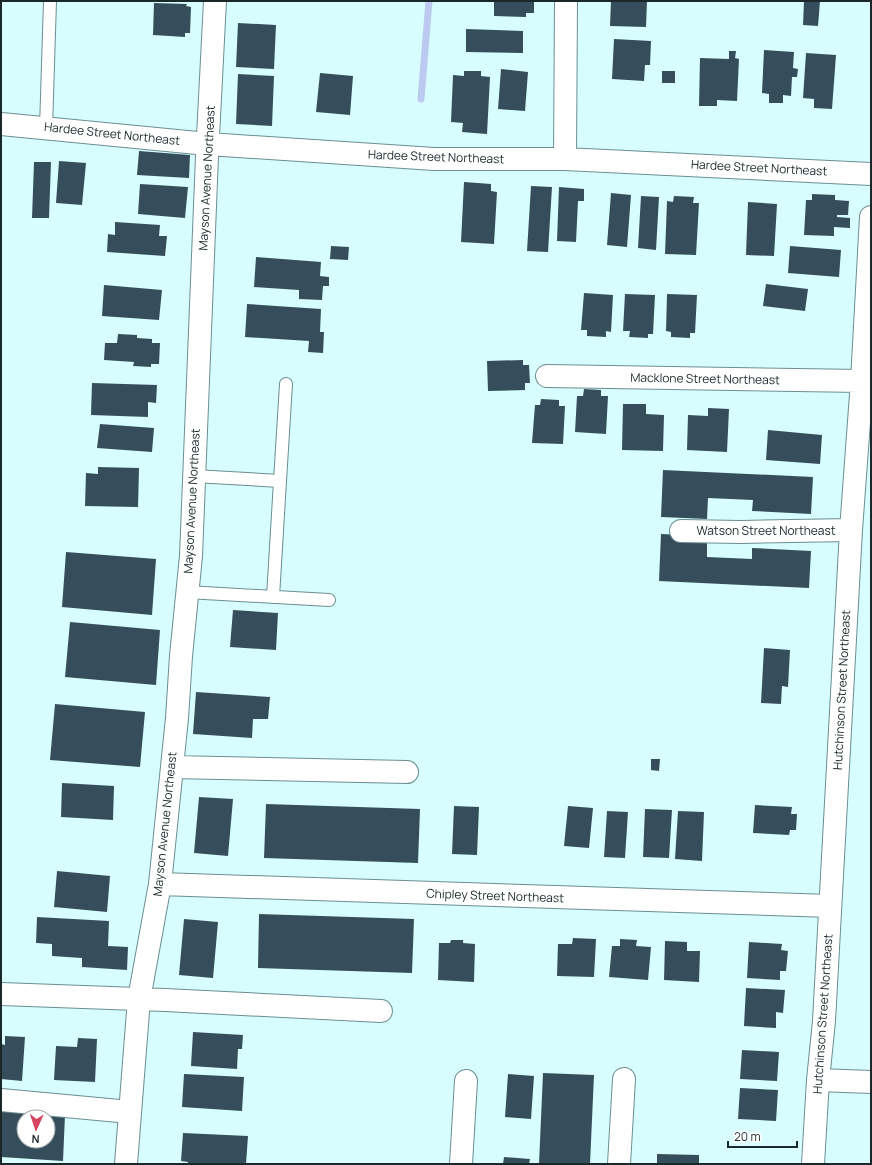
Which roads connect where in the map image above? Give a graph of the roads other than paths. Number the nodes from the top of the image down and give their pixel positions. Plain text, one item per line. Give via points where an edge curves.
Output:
1 (50, 1) edge
2 (216, 1) edge
3 (566, 1) edge
4 (1, 124) edge
5 (46, 128) junction
6 (208, 144) junction
7 (565, 159) junction
8 (871, 174) edge
9 (871, 217) edge
10 (547, 376) dead end
11 (862, 381) junction
12 (286, 384) dead end
13 (194, 476) junction
14 (280, 481) junction
15 (862, 497) edge
16 (851, 530) junction
17 (681, 531) dead end
18 (187, 592) junction
19 (273, 596) junction
20 (330, 600) dead end
21 (172, 767) junction
22 (407, 772) dead end
23 (160, 884) junction
24 (830, 906) junction
25 (1, 994) edge
26 (139, 999) junction
27 (381, 1011) dead end
28 (624, 1078) dead end
29 (818, 1080) junction
30 (466, 1081) dead end
31 (871, 1082) edge
32 (1, 1100) edge
33 (130, 1112) junction
34 (126, 1164) edge
35 (461, 1164) edge
36 (619, 1164) edge
37 (813, 1164) edge

1 - 5 lane
2 - 6 street, Mayson Avenue Northeast
3 - 7 street
4 - 5 street, Hardee Street Northeast
5 - 6 street, Hardee Street Northeast
6 - 7 street, Hardee Street Northeast via 434,159
6 - 13 street, Mayson Avenue Northeast
7 - 8 street, Hardee Street Northeast
9 - 11 street, Hutchinson Street Northeast
10 - 11 street, Macklone Street Northeast
11 - 15 street, Hutchinson Street Northeast
12 - 14 lane
13 - 14 lane
13 - 18 street, Mayson Avenue Northeast
14 - 19 lane
15 - 16 street, Hutchinson Street Northeast
16 - 17 street, Watson Street Northeast
16 - 24 street, Hutchinson Street Northeast
18 - 19 lane
18 - 21 street, Mayson Avenue Northeast
19 - 20 lane
21 - 22 street
21 - 23 street, Mayson Avenue Northeast
23 - 24 street, Chipley Street Northeast
23 - 26 street, Mayson Avenue Northeast
24 - 29 street, Hutchinson Street Northeast
25 - 26 street
26 - 27 street
26 - 33 street, Mayson Avenue Northeast
28 - 36 street
29 - 31 street
29 - 37 street, Hutchinson Street Northeast
30 - 35 street
32 - 33 street
33 - 34 street, Mayson Avenue Northeast

